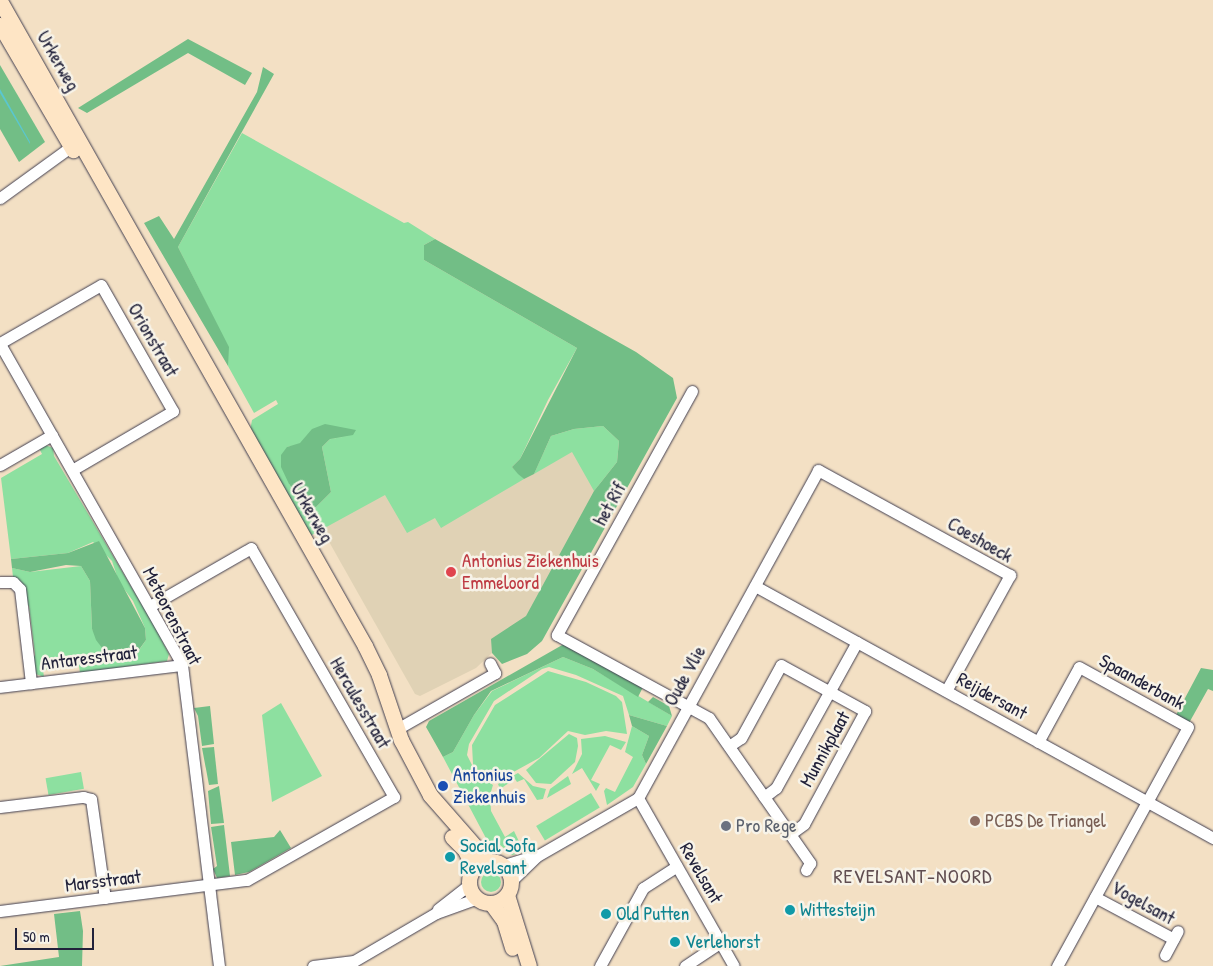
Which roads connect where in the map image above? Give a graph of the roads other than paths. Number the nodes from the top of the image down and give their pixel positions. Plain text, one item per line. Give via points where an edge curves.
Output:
1 (0, 1) edge
2 (0, 25) edge
3 (76, 143) junction
4 (0, 198) edge
5 (0, 344) edge
6 (692, 391) dead end
7 (52, 435) junction
8 (0, 465) edge
9 (72, 470) junction
10 (818, 470) joint
11 (5, 582) edge
12 (755, 586) junction
13 (150, 606) junction
14 (857, 642) junction
15 (490, 663) dead end
16 (182, 665) junction
17 (31, 683) junction
18 (0, 687) edge
19 (830, 691) junction
20 (946, 691) junction
21 (688, 707) junction
22 (397, 729) junction
23 (1038, 742) junction
24 (729, 746) junction
25 (430, 795) junction
26 (764, 797) junction
27 (638, 798) junction
28 (1147, 802) junction
29 (0, 807) edge
30 (790, 834) junction
31 (1213, 838) edge
32 (537, 856) junction
33 (488, 861) junction
34 (504, 865) junction
35 (677, 866) junction
36 (806, 870) dead end
37 (472, 877) junction
38 (210, 886) junction
39 (509, 888) junction
40 (1095, 896) junction
41 (105, 898) junction
42 (484, 901) junction
43 (0, 911) edge
44 (436, 913) junction
45 (721, 942) junction
46 (1165, 955) dead end
47 (355, 964) edge
48 (219, 966) edge
49 (313, 966) edge
50 (522, 966) edge
51 (529, 966) edge
52 (600, 966) edge
53 (685, 966) edge
54 (734, 966) edge
55 (1057, 966) edge

1 - 3 main road, Urkerweg
2 - 3 main road, Urkerweg
3 - 4 street
3 - 22 main road, Urkerweg via 132,249 144,259 365,646 379,675
5 - 7 street, Meteorenstraat
5 - 9 street, Orionstraat via 101,285 173,412
6 - 21 street, het Rif via 557,635
7 - 8 street
7 - 9 street, Meteorenstraat
9 - 13 street, Meteorenstraat
10 - 12 street, Oude Vlie
10 - 20 street, Coeshoeck via 1010,575
11 - 17 street via 20,590
12 - 14 street, Reijdersant
12 - 21 street, Oude Vlie
13 - 16 street, Meteorenstraat
13 - 38 street, Herculesstraat via 251,548 394,797 256,877
14 - 19 street, Munnikplaat
14 - 20 street, Reijdersant
15 - 22 street via 495,672
16 - 17 street, Antaresstraat
16 - 38 street, Meteorenstraat
17 - 18 street, Antaresstraat
19 - 24 street, Munnikplaat via 781,665 740,738
19 - 26 street, Munnikplaat via 776,788
19 - 30 street, Munnikplaat via 866,711 804,824
20 - 23 street, Reijdersant
21 - 24 street via 709,718
21 - 27 street, Oude Vlie
22 - 25 main road, Urkerweg
23 - 28 street, Reijdersant
23 - 28 street, Spaanderbank via 1079,667 1091,673 1188,727
24 - 26 street
25 - 33 main road, Urkerweg
25 - 37 main road, Urkerweg via 430,804 442,826 463,848
26 - 30 street
27 - 32 street
27 - 35 street, Revelsant
28 - 31 street, Reijdersant
28 - 40 street, Vogelsant
29 - 41 street via 83,797 91,800
30 - 36 street via 810,862
32 - 34 street
32 - 39 street
33 - 34 main road
33 - 37 main road
34 - 39 main road
35 - 45 street, Revelsant
35 - 52 street via 643,888
37 - 42 main road, Urkerweg
37 - 44 street
38 - 41 street, Marsstraat
38 - 48 street, Meteorenstraat
39 - 42 main road
39 - 51 main road
40 - 46 street, Vogelsant via 1176,935
40 - 55 street, Vogelsant
41 - 43 street, Marsstraat
42 - 44 street
42 - 50 main road via 504,921 511,946
44 - 47 street
45 - 53 street
45 - 54 street, Revelsant
47 - 49 street

